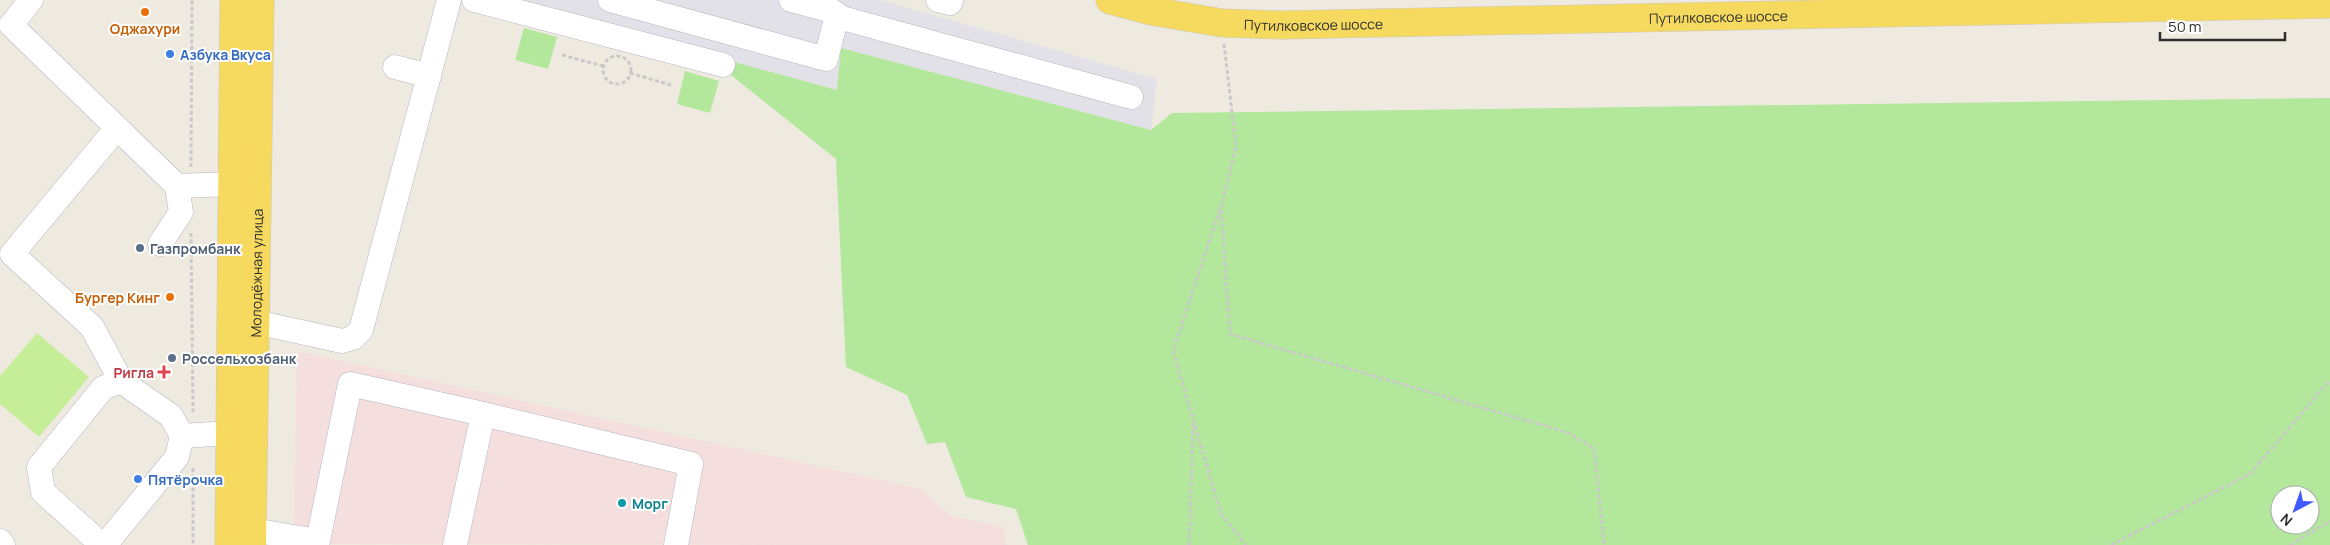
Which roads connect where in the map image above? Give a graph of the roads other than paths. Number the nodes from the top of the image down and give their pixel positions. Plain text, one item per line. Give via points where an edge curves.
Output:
1 (31, 0) edge
2 (234, 0) edge
3 (260, 0) edge
4 (449, 0) edge
5 (474, 0) edge
6 (610, 0) edge
7 (791, 0) edge
8 (938, 0) edge
9 (950, 0) edge
10 (1110, 0) edge
11 (2330, 4) edge
12 (838, 15) junction
13 (5, 25) edge
14 (723, 65) dead end
15 (395, 67) dead end
16 (429, 76) junction
17 (1131, 97) dead end
18 (117, 128) junction
19 (232, 184) junction
20 (184, 185) junction
21 (160, 244) dead end
22 (6, 248) edge
23 (255, 322) junction
24 (121, 381) junction
25 (483, 414) junction
26 (229, 433) junction
27 (187, 436) junction
28 (252, 538) edge
29 (0, 541) edge
30 (327, 543) edge
31 (3, 545) edge
32 (103, 545) edge
33 (229, 545) edge
34 (455, 545) edge
35 (676, 545) edge

1 - 13 lane
2 - 19 main road, Молодёжная улица
3 - 23 main road, Молодёжная улица
4 - 16 lane
5 - 14 lane
6 - 12 lane via 826,59
7 - 12 lane
8 - 9 lane via 950,3
10 - 11 main road, Путилковское шоссе via 1222,23 1282,25
12 - 17 lane
13 - 18 lane
15 - 16 lane
16 - 23 lane via 361,330 353,338 342,341
18 - 20 lane
18 - 22 lane
19 - 20 lane
19 - 26 main road, Молодёжная улица
20 - 21 lane via 181,212
22 - 24 lane via 92,328
23 - 28 main road, Молодёжная улица
24 - 27 lane via 171,416
24 - 32 lane via 103,388 40,466 43,492
25 - 30 lane via 350,384
25 - 34 lane
25 - 35 lane via 691,464
26 - 27 lane
26 - 33 main road, Молодёжная улица
27 - 32 lane via 178,457
28 - 30 lane
29 - 31 lane

